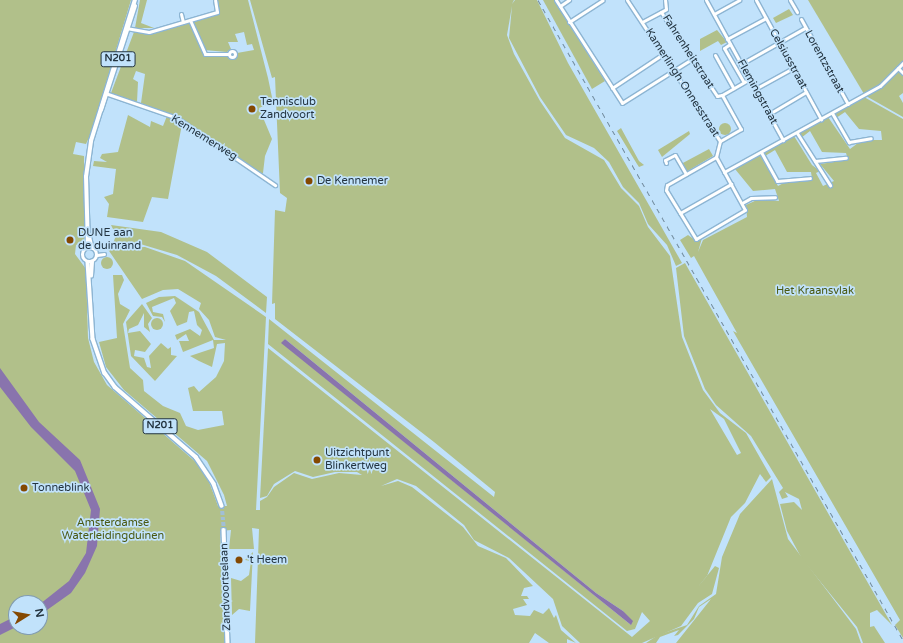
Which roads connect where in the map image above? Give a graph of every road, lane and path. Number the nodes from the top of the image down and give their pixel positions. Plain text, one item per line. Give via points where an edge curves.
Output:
1 (135, 0) edge
2 (215, 0) edge
3 (556, 0) edge
4 (569, 0) edge
5 (603, 0) edge
6 (628, 0) edge
7 (665, 0) edge
8 (706, 0) edge
9 (739, 0) edge
10 (756, 0) edge
11 (790, 0) edge
12 (560, 6) junction
13 (661, 12) junction
14 (797, 12) dead end
15 (181, 14) dead end
16 (714, 14) junction
17 (766, 18) junction
18 (801, 19) dead end
19 (190, 20) junction
20 (183, 22) junction
21 (569, 22) junction
22 (642, 22) junction
23 (128, 28) junction
24 (805, 28) junction
25 (727, 39) junction
26 (779, 43) junction
27 (730, 44) junction
28 (229, 54) dead end
29 (663, 54) junction
30 (715, 55) dead end
31 (692, 59) junction
32 (903, 63) edge
33 (741, 64) junction
34 (793, 68) junction
35 (898, 68) junction
36 (674, 70) junction
37 (903, 73) edge
38 (749, 79) junction
39 (744, 82) junction
40 (612, 88) junction
41 (733, 88) junction
42 (755, 89) junction
43 (806, 92) junction
44 (106, 93) junction
45 (722, 95) junction
46 (848, 104) junction
47 (832, 113) junction
48 (769, 114) junction
49 (821, 119) junction
50 (797, 133) junction
51 (871, 138) dead end
52 (783, 140) junction
53 (720, 141) junction
54 (761, 152) junction
55 (716, 157) junction
56 (846, 158) dead end
57 (815, 161) junction
58 (666, 163) dead end
59 (724, 172) junction
60 (686, 174) junction
61 (810, 178) dead end
62 (731, 184) junction
63 (275, 185) dead end
64 (830, 185) dead end
65 (775, 197) dead end
66 (742, 203) junction
67 (680, 213) junction
68 (90, 248) junction
69 (104, 254) dead end
70 (97, 255) junction
71 (90, 262) junction
72 (222, 506) tunnel mouth
73 (224, 530) tunnel mouth
74 (228, 643) edge

1 - 23 main road, N201
2 - 19 street via 216,12
3 - 12 street
4 - 12 street
5 - 21 street
6 - 22 street, Kamerlingh Onnesstraat
7 - 13 street via 666,8
8 - 16 street, Flemingstraat
9 - 16 street
10 - 17 street, Celsiusstraat
11 - 14 street
12 - 21 street
13 - 22 street
13 - 31 street, Fahrenheitstraat
15 - 20 street
16 - 25 street, Flemingstraat
17 - 25 street
17 - 26 street, Celsiusstraat
18 - 24 street, Lorentzstraat
19 - 20 street
19 - 28 street via 205,54
20 - 23 street via 149,32
21 - 40 street
22 - 29 street, Kamerlingh Onnesstraat
23 - 44 main road, N201
24 - 26 street
24 - 46 street, Lorentzstraat
25 - 27 street, Flemingstraat
26 - 33 street
26 - 34 street, Celsiusstraat
27 - 33 street, Flemingstraat
27 - 39 street, Flemingstraat via 724,48
29 - 36 street, Kamerlingh Onnesstraat
29 - 40 street
30 - 41 street
31 - 36 street
31 - 45 street, Fahrenheitstraat via 717,96
32 - 35 street
33 - 38 street, Flemingstraat
34 - 42 street
34 - 43 street, Celsiusstraat
35 - 37 street
35 - 46 street via 880,86
36 - 40 street via 624,103
36 - 53 street, Kamerlingh Onnesstraat
38 - 39 street
38 - 42 street, Flemingstraat
39 - 41 street
41 - 45 street
42 - 48 street, Flemingstraat
43 - 48 street
43 - 49 street, Celsiusstraat
44 - 63 street, Kennemerweg via 176,118
44 - 68 main road, N201 via 87,166
45 - 53 street, Fahrenheitstraat via 741,129
46 - 47 street
47 - 49 street
47 - 51 street via 849,142
48 - 52 street, Flemingstraat
49 - 50 street
50 - 52 street
50 - 57 street
52 - 54 street
53 - 55 street, Kamerlingh Onnesstraat
54 - 59 street
54 - 61 street via 777,181
55 - 59 street
55 - 60 street
56 - 57 street
57 - 64 street
58 - 60 street via 665,160 675,155
59 - 62 street
60 - 67 street via 672,182 666,190
62 - 66 street
62 - 67 street
65 - 66 street via 751,198
66 - 67 street via 745,211 696,239
68 - 70 main road
68 - 71 main road, N201 via 83,255
69 - 70 street
70 - 71 main road
71 - 72 main road, N201 via 93,339 105,373 115,387 196,457 214,484
73 - 74 main road, Zandvoortselaan

